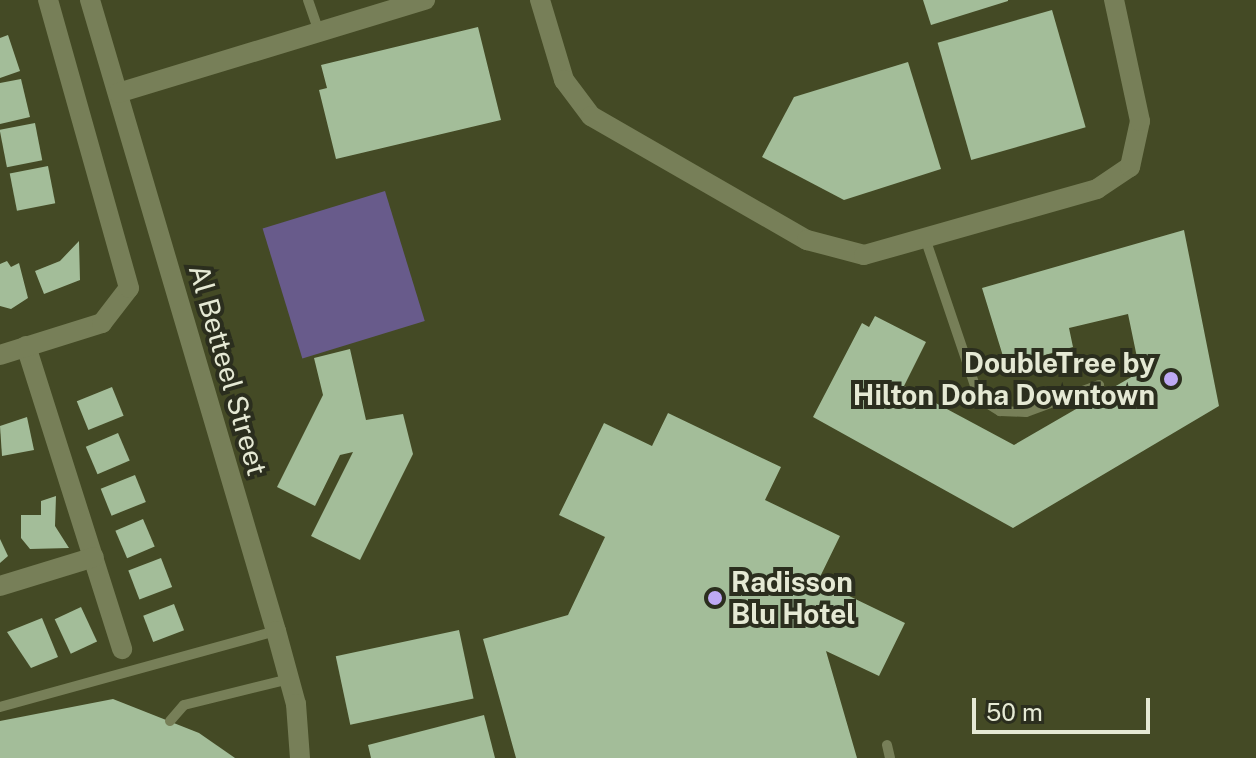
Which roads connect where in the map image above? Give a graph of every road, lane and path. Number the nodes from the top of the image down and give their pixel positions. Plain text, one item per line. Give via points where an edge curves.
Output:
1 (48, 0) edge
2 (90, 0) edge
3 (308, 0) edge
4 (540, 0) edge
5 (1114, 0) edge
6 (420, 1) edge
7 (319, 32) junction
8 (118, 93) junction
9 (926, 241) junction
10 (26, 346) junction
11 (0, 355) edge
12 (1099, 385) dead end
13 (94, 557) junction
14 (0, 586) edge
15 (276, 631) junction
16 (122, 649) dead end
17 (289, 679) junction
18 (0, 707) edge
19 (170, 721) dead end
20 (887, 745) dead end
21 (300, 758) edge
22 (890, 758) edge

1 - 10 street via 129,273 124,302 89,328
2 - 8 street, Al Betteel Street
3 - 7 lane
4 - 9 street via 571,94 603,125 825,249 864,255
5 - 9 street via 1140,121 1130,167 1097,189
6 - 7 street
7 - 8 street
8 - 15 street, Al Betteel Street
9 - 12 lane via 979,398 1000,411 1026,412
10 - 11 street
10 - 13 street
13 - 14 street
13 - 16 street
15 - 17 street, Al Betteel Street
15 - 18 lane
17 - 19 lane via 184,705
17 - 21 street, Al Betteel Street
20 - 22 lane

